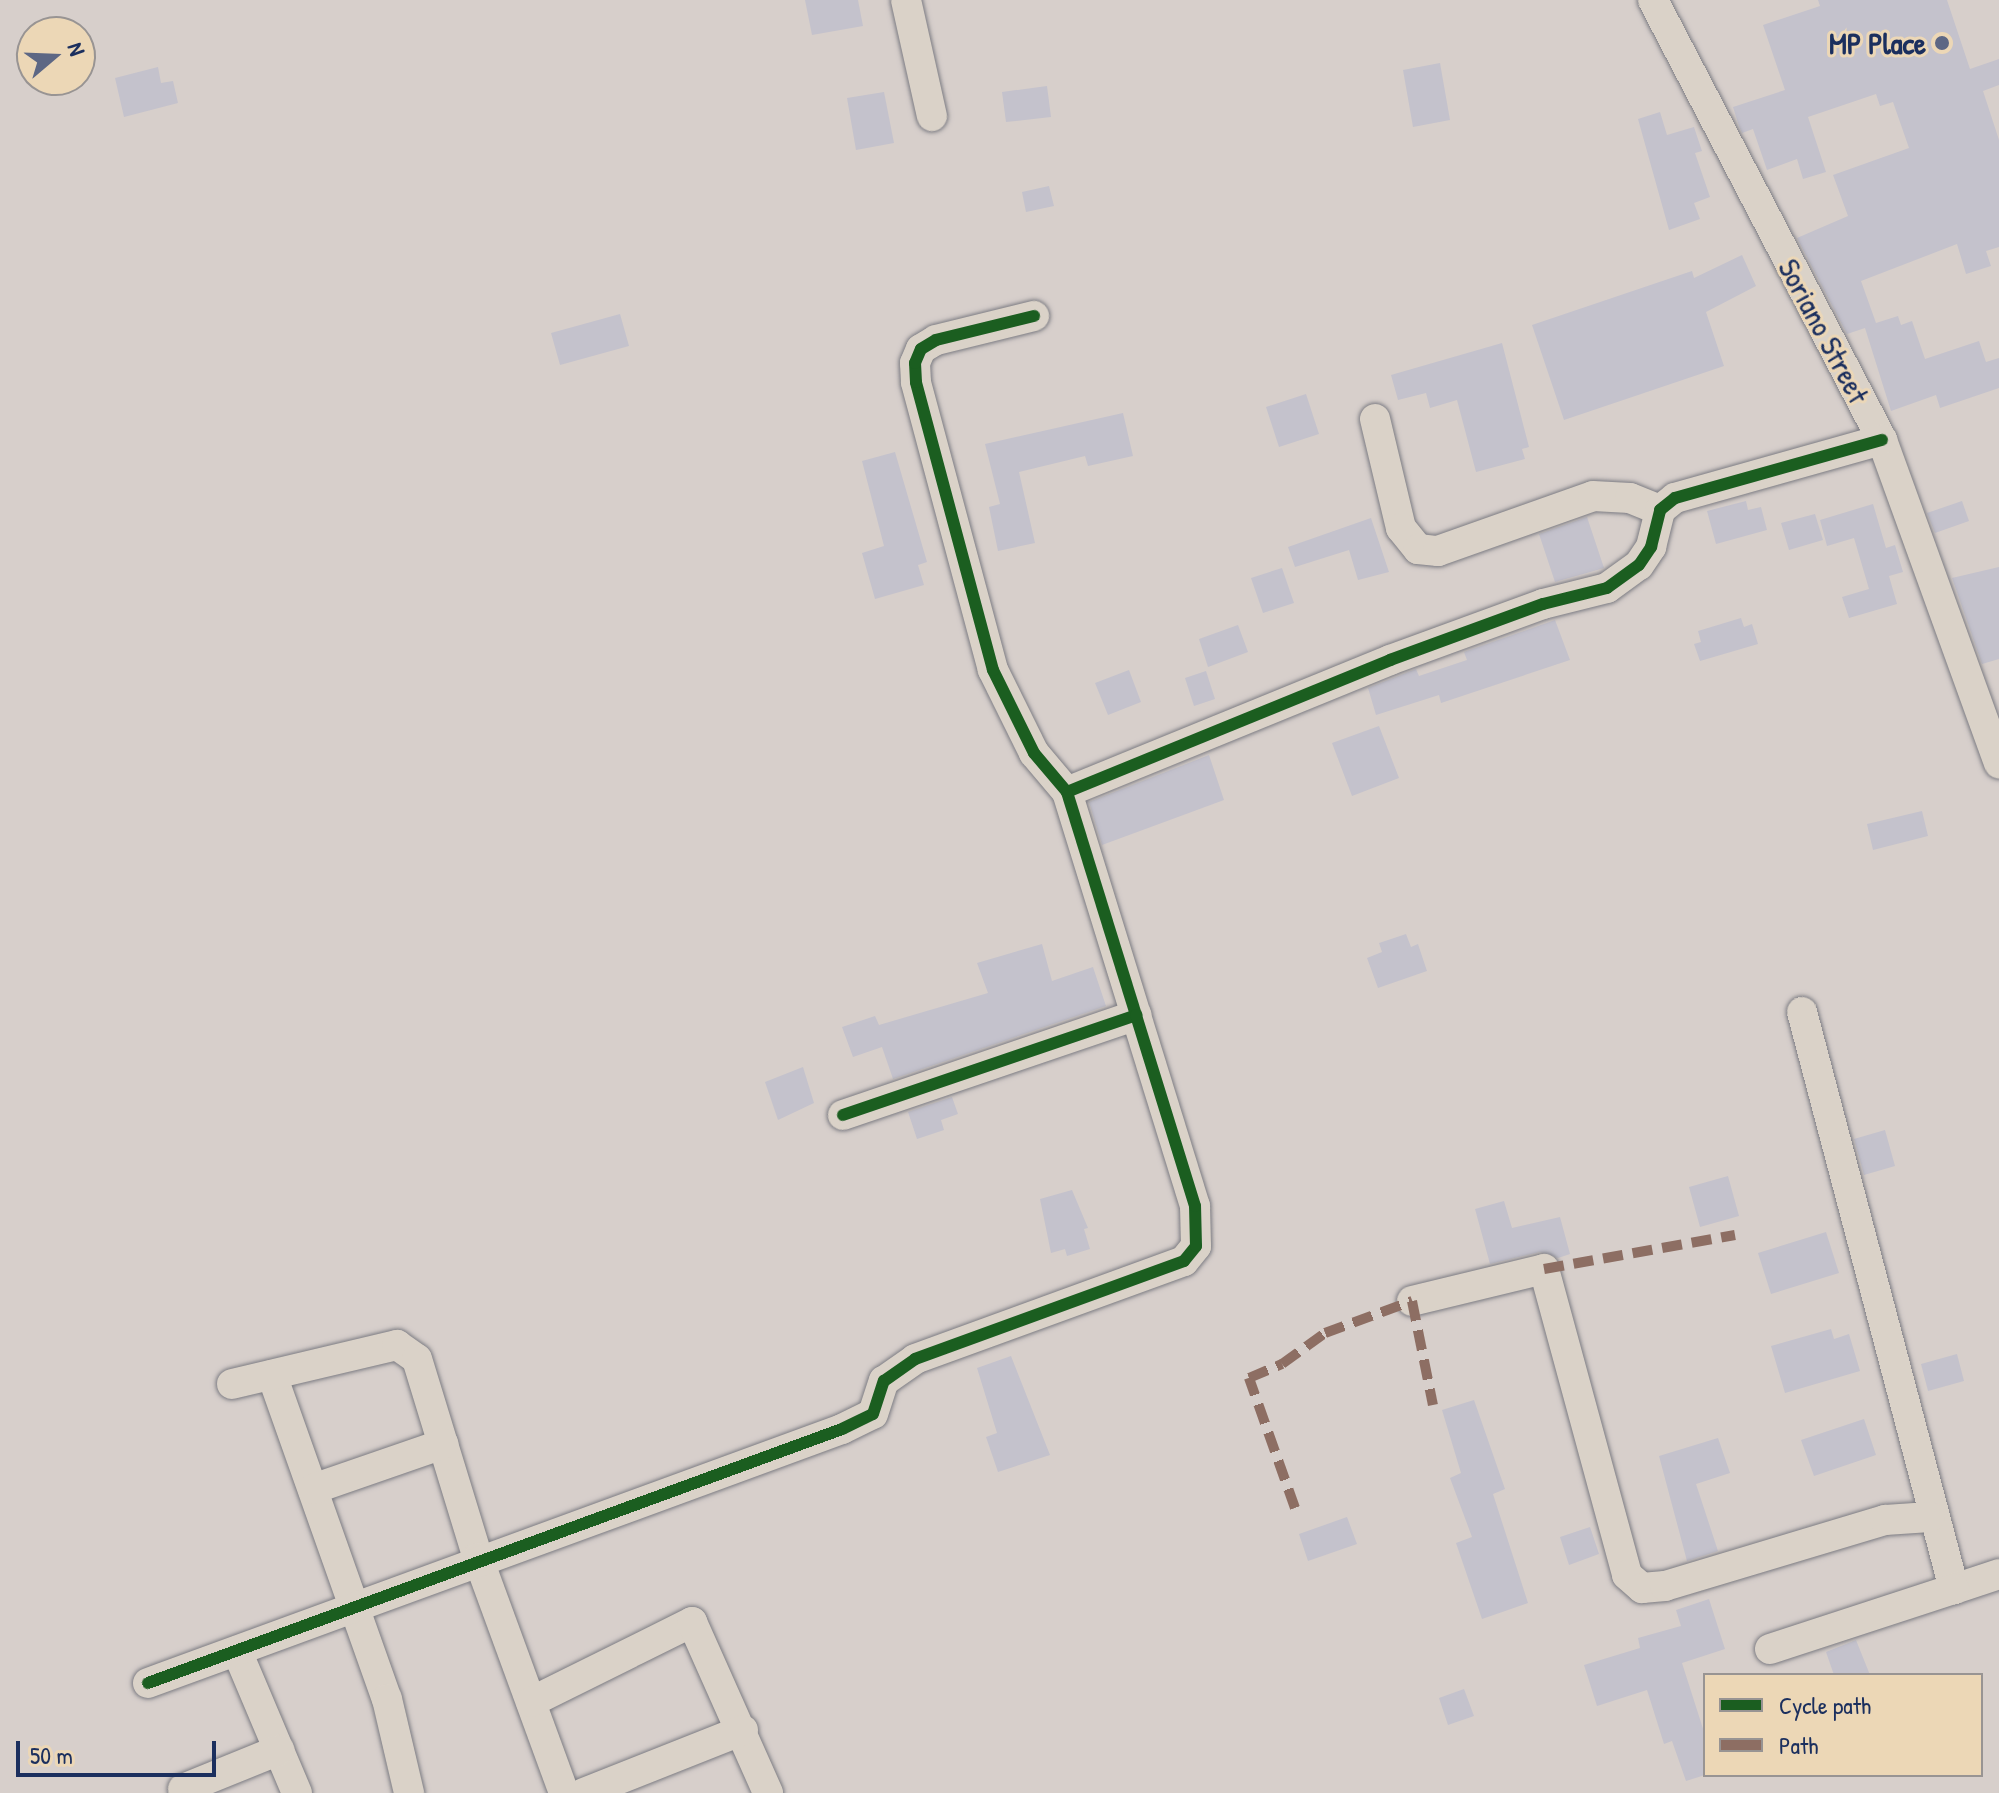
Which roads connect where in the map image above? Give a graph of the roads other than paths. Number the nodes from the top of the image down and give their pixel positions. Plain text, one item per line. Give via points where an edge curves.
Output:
1 (906, 0) edge
2 (1653, 0) edge
3 (932, 116) dead end
4 (1034, 316) dead end
5 (1375, 419) dead end
6 (1882, 440) junction
7 (1660, 510) junction
8 (1999, 764) edge
9 (1067, 792) junction
10 (1802, 1012) dead end
11 (1136, 1015) junction
12 (843, 1115) dead end
13 (1412, 1301) dead end
14 (272, 1375) junction
15 (232, 1384) dead end
16 (443, 1444) junction
17 (313, 1489) junction
18 (1930, 1517) junction
19 (478, 1558) junction
20 (1999, 1574) edge
21 (1954, 1589) junction
22 (354, 1606) junction
23 (1770, 1649) dead end
24 (237, 1651) junction
25 (148, 1683) dead end
26 (531, 1702) junction
27 (743, 1730) junction
28 (279, 1750) junction
29 (619, 1787) edge
30 (183, 1789) dead end
31 (297, 1793) edge
32 (409, 1793) edge
33 (564, 1793) edge
34 (584, 1793) edge
35 (768, 1793) edge

1 - 3 street
2 - 6 street, Soriano Street
4 - 9 street via 936,340 921,349 916,382 993,670 1034,753
5 - 7 street via 1401,528 1418,549 1438,551 1593,496 1630,498
6 - 7 street via 1698,489
6 - 8 street, Soriano Street
7 - 9 street via 1651,547 1639,565 1607,588 1543,604 1390,660
9 - 11 street
10 - 18 street
11 - 12 street
11 - 19 street via 1195,1206 1196,1246 1184,1261 915,1359 884,1381 873,1414 842,1429
13 - 18 street via 1544,1269 1627,1575 1642,1588 1665,1586 1885,1520
14 - 15 street
14 - 16 street via 397,1345 408,1349 417,1359
14 - 17 street
16 - 17 street
16 - 19 street
17 - 22 street
18 - 21 street
19 - 22 street
19 - 26 street
20 - 21 street
21 - 23 street
22 - 24 street
22 - 32 street via 387,1699
24 - 25 street
24 - 28 street
26 - 27 street via 692,1622
26 - 33 street
27 - 29 street
27 - 35 street
28 - 30 street
28 - 31 street
29 - 34 street

